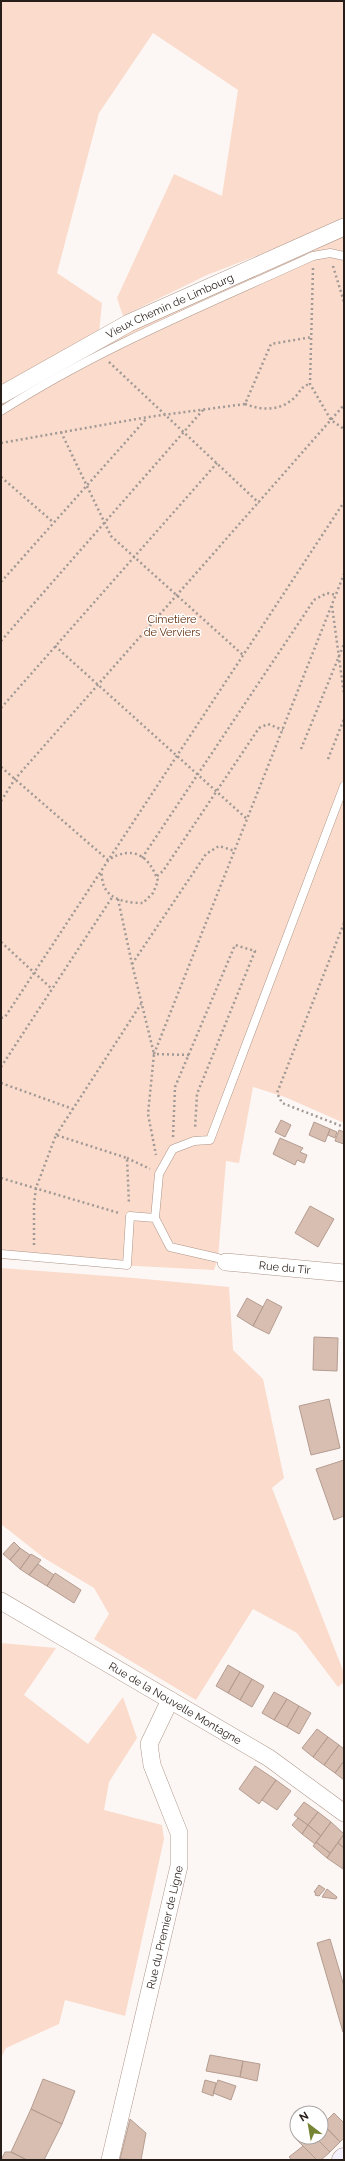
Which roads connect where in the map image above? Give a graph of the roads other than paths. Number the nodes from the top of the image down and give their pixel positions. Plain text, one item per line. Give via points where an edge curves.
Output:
1 (344, 227) edge
2 (344, 256) edge
3 (1, 395) edge
4 (1, 411) edge
5 (344, 786) edge
6 (155, 1218) junction
7 (1, 1254) edge
8 (226, 1262) joint
9 (344, 1273) edge
10 (1, 1601) edge
11 (170, 1700) junction
12 (344, 1813) edge
13 (110, 2160) edge

1 - 3 street, Vieux Chemin de Limbourg via 129,323
2 - 4 lane via 330,253 313,256 142,334 24,396
5 - 6 lane via 210,1140 194,1141 172,1149 159,1174
6 - 7 lane via 130,1216 127,1265
6 - 8 lane via 170,1247
8 - 9 street, Rue du Tir
10 - 11 street, Rue de la Nouvelle Montagne
11 - 12 street, Rue de la Nouvelle Montagne via 268,1758
11 - 13 street, Rue du Premier de Ligne via 149,1744 152,1765 179,1833 179,1866

